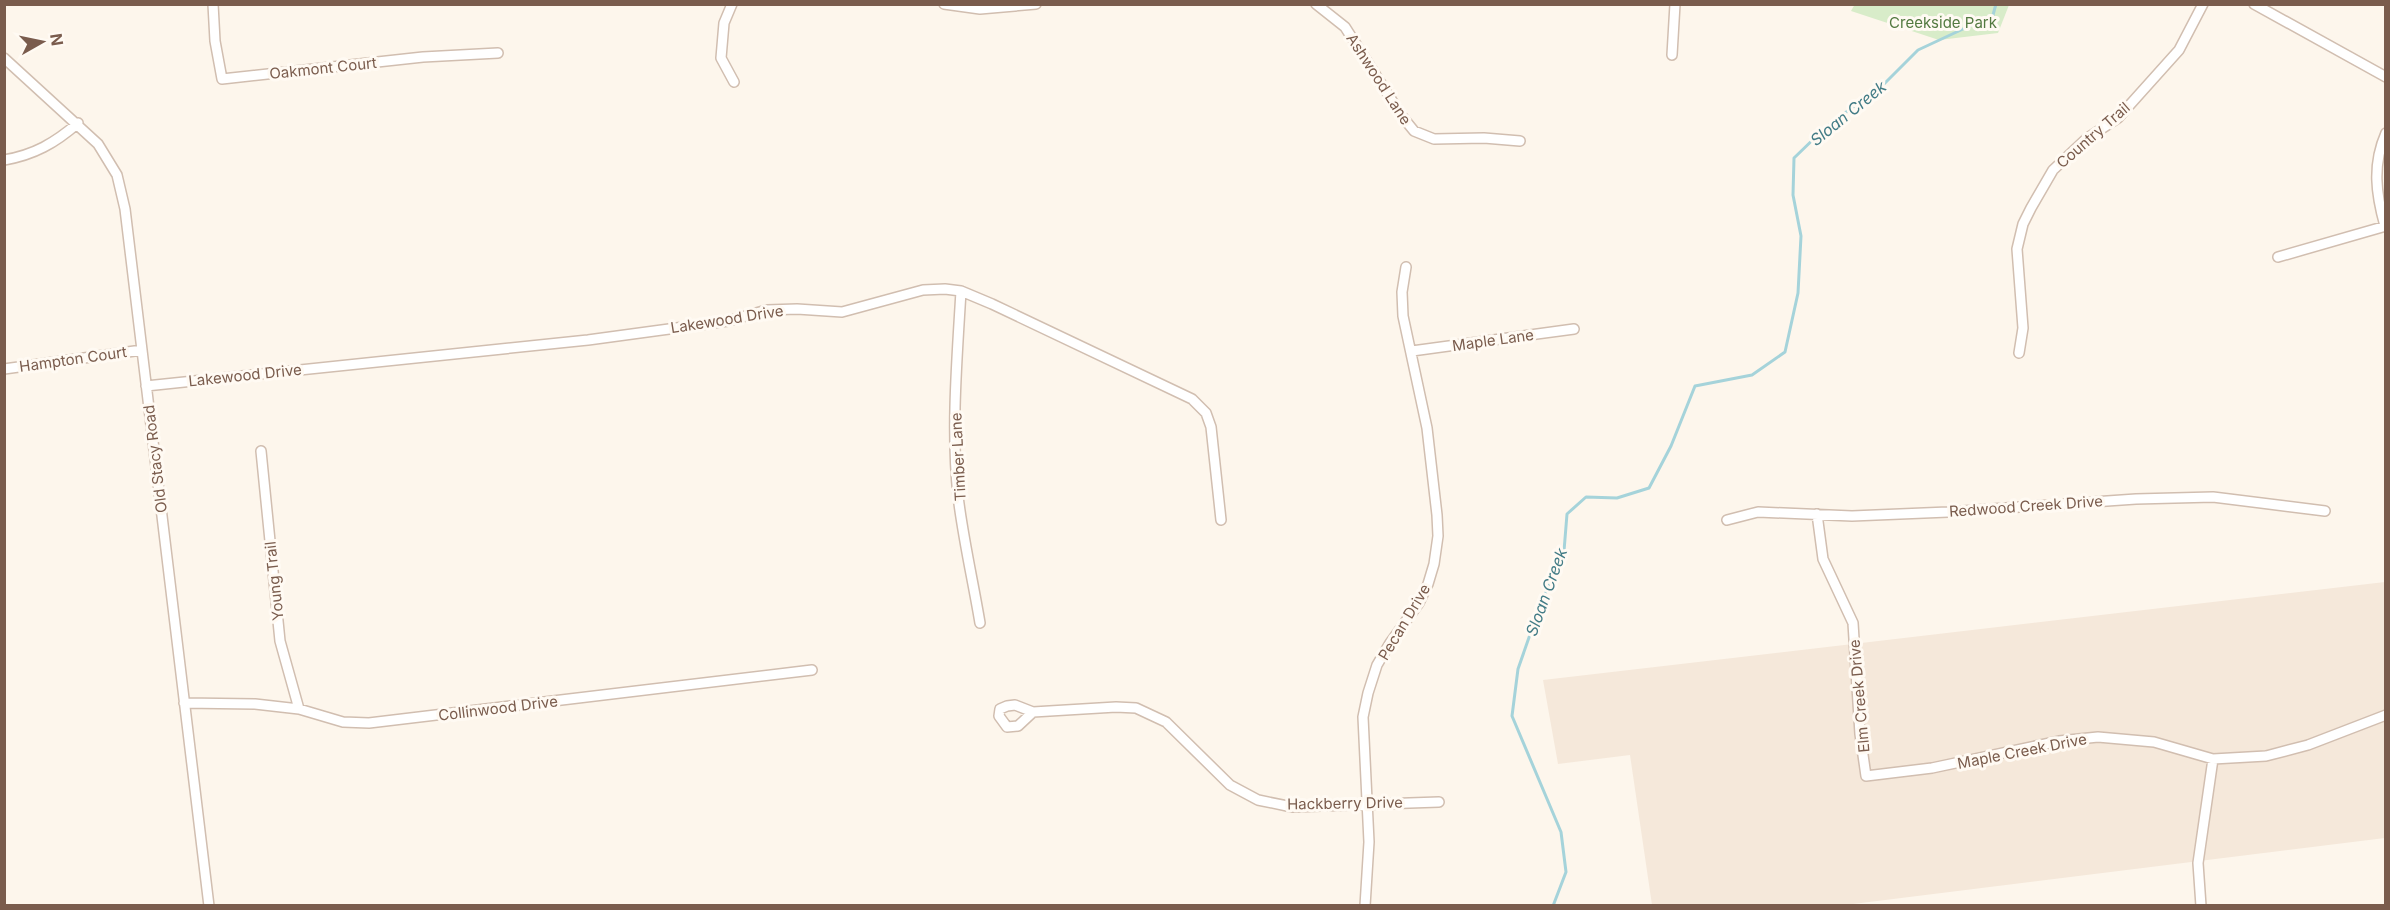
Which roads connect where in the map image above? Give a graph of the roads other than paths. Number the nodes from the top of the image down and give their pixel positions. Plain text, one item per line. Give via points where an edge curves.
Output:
1 (213, 4) edge
2 (732, 4) edge
3 (944, 4) edge
4 (1036, 4) edge
5 (1316, 4) edge
6 (1675, 4) edge
7 (2203, 4) edge
8 (2254, 4) edge
9 (498, 53) dead end
10 (1672, 55) dead end
11 (4, 58) edge
12 (2385, 77) edge
13 (734, 82) dead end
14 (78, 123) junction
15 (2385, 133) edge
16 (1520, 141) dead end
17 (4, 160) edge
18 (2385, 226) edge
19 (2278, 257) dead end
20 (1406, 267) dead end
21 (961, 291) junction
22 (1574, 329) dead end
23 (142, 350) junction
24 (1412, 351) junction
25 (2019, 353) dead end
26 (4, 369) edge
27 (146, 386) junction
28 (261, 451) dead end
29 (2325, 511) dead end
30 (1817, 514) junction
31 (1221, 520) dead end
32 (1727, 520) dead end
33 (980, 622) dead end
34 (812, 670) dead end
35 (184, 703) junction
36 (299, 709) junction
37 (1033, 712) dead end
38 (2385, 715) edge
39 (2213, 759) junction
40 (1866, 776) joint
41 (1439, 802) dead end
42 (1367, 806) junction
43 (209, 906) edge
44 (1365, 906) edge
45 (2201, 906) edge

1 - 9 street, Oakmont Court via 222,79 423,57
2 - 13 street via 724,23 721,58
3 - 4 street via 980,9
5 - 16 street, Ashwood Lane via 1345,27 1414,131 1434,140
6 - 10 street
7 - 25 street, Country Trail via 2180,50 2118,117 2086,139 2053,170 2031,208 2017,249 2023,328
8 - 12 street
11 - 14 street, Old Stacy Road
14 - 17 street via 26,157
14 - 23 street, Old Stacy Road via 98,144 117,175
15 - 18 street via 2378,150 2377,195
18 - 19 street
20 - 24 street, Pecan Drive via 1403,316
21 - 27 street, Lakewood Drive via 923,290 842,312 768,310 728,321 588,340
21 - 31 street, Lakewood Drive via 1192,399 1206,413 1210,427
21 - 33 street, Timber Lane via 956,387 958,497
22 - 24 street, Maple Lane
23 - 26 street, Hampton Court
23 - 27 street, Old Stacy Road
24 - 42 street, Pecan Drive via 1426,428 1438,536 1428,584 1377,665 1368,693 1363,717
27 - 35 street, Old Stacy Road
28 - 36 street, Young Trail via 280,641
29 - 30 street, Redwood Creek Drive via 2213,497 1948,512
30 - 32 street, Redwood Creek Drive via 1758,512
30 - 40 street, Elm Creek Drive via 1823,559 1853,623
34 - 36 street, Collinwood Drive via 369,723 344,722
35 - 36 street, Collinwood Drive
35 - 43 street, Old Stacy Road
37 - 42 street, Hackberry Drive via 1136,708 1166,722 1230,785 1258,800 1292,807
38 - 39 street, Maple Creek Drive via 2308,745 2266,756
39 - 40 street, Maple Creek Drive via 2154,741 2098,737 2059,741 1932,768
39 - 45 street via 2198,863
41 - 42 street, Hackberry Drive
42 - 44 street, Pecan Drive via 1369,873

